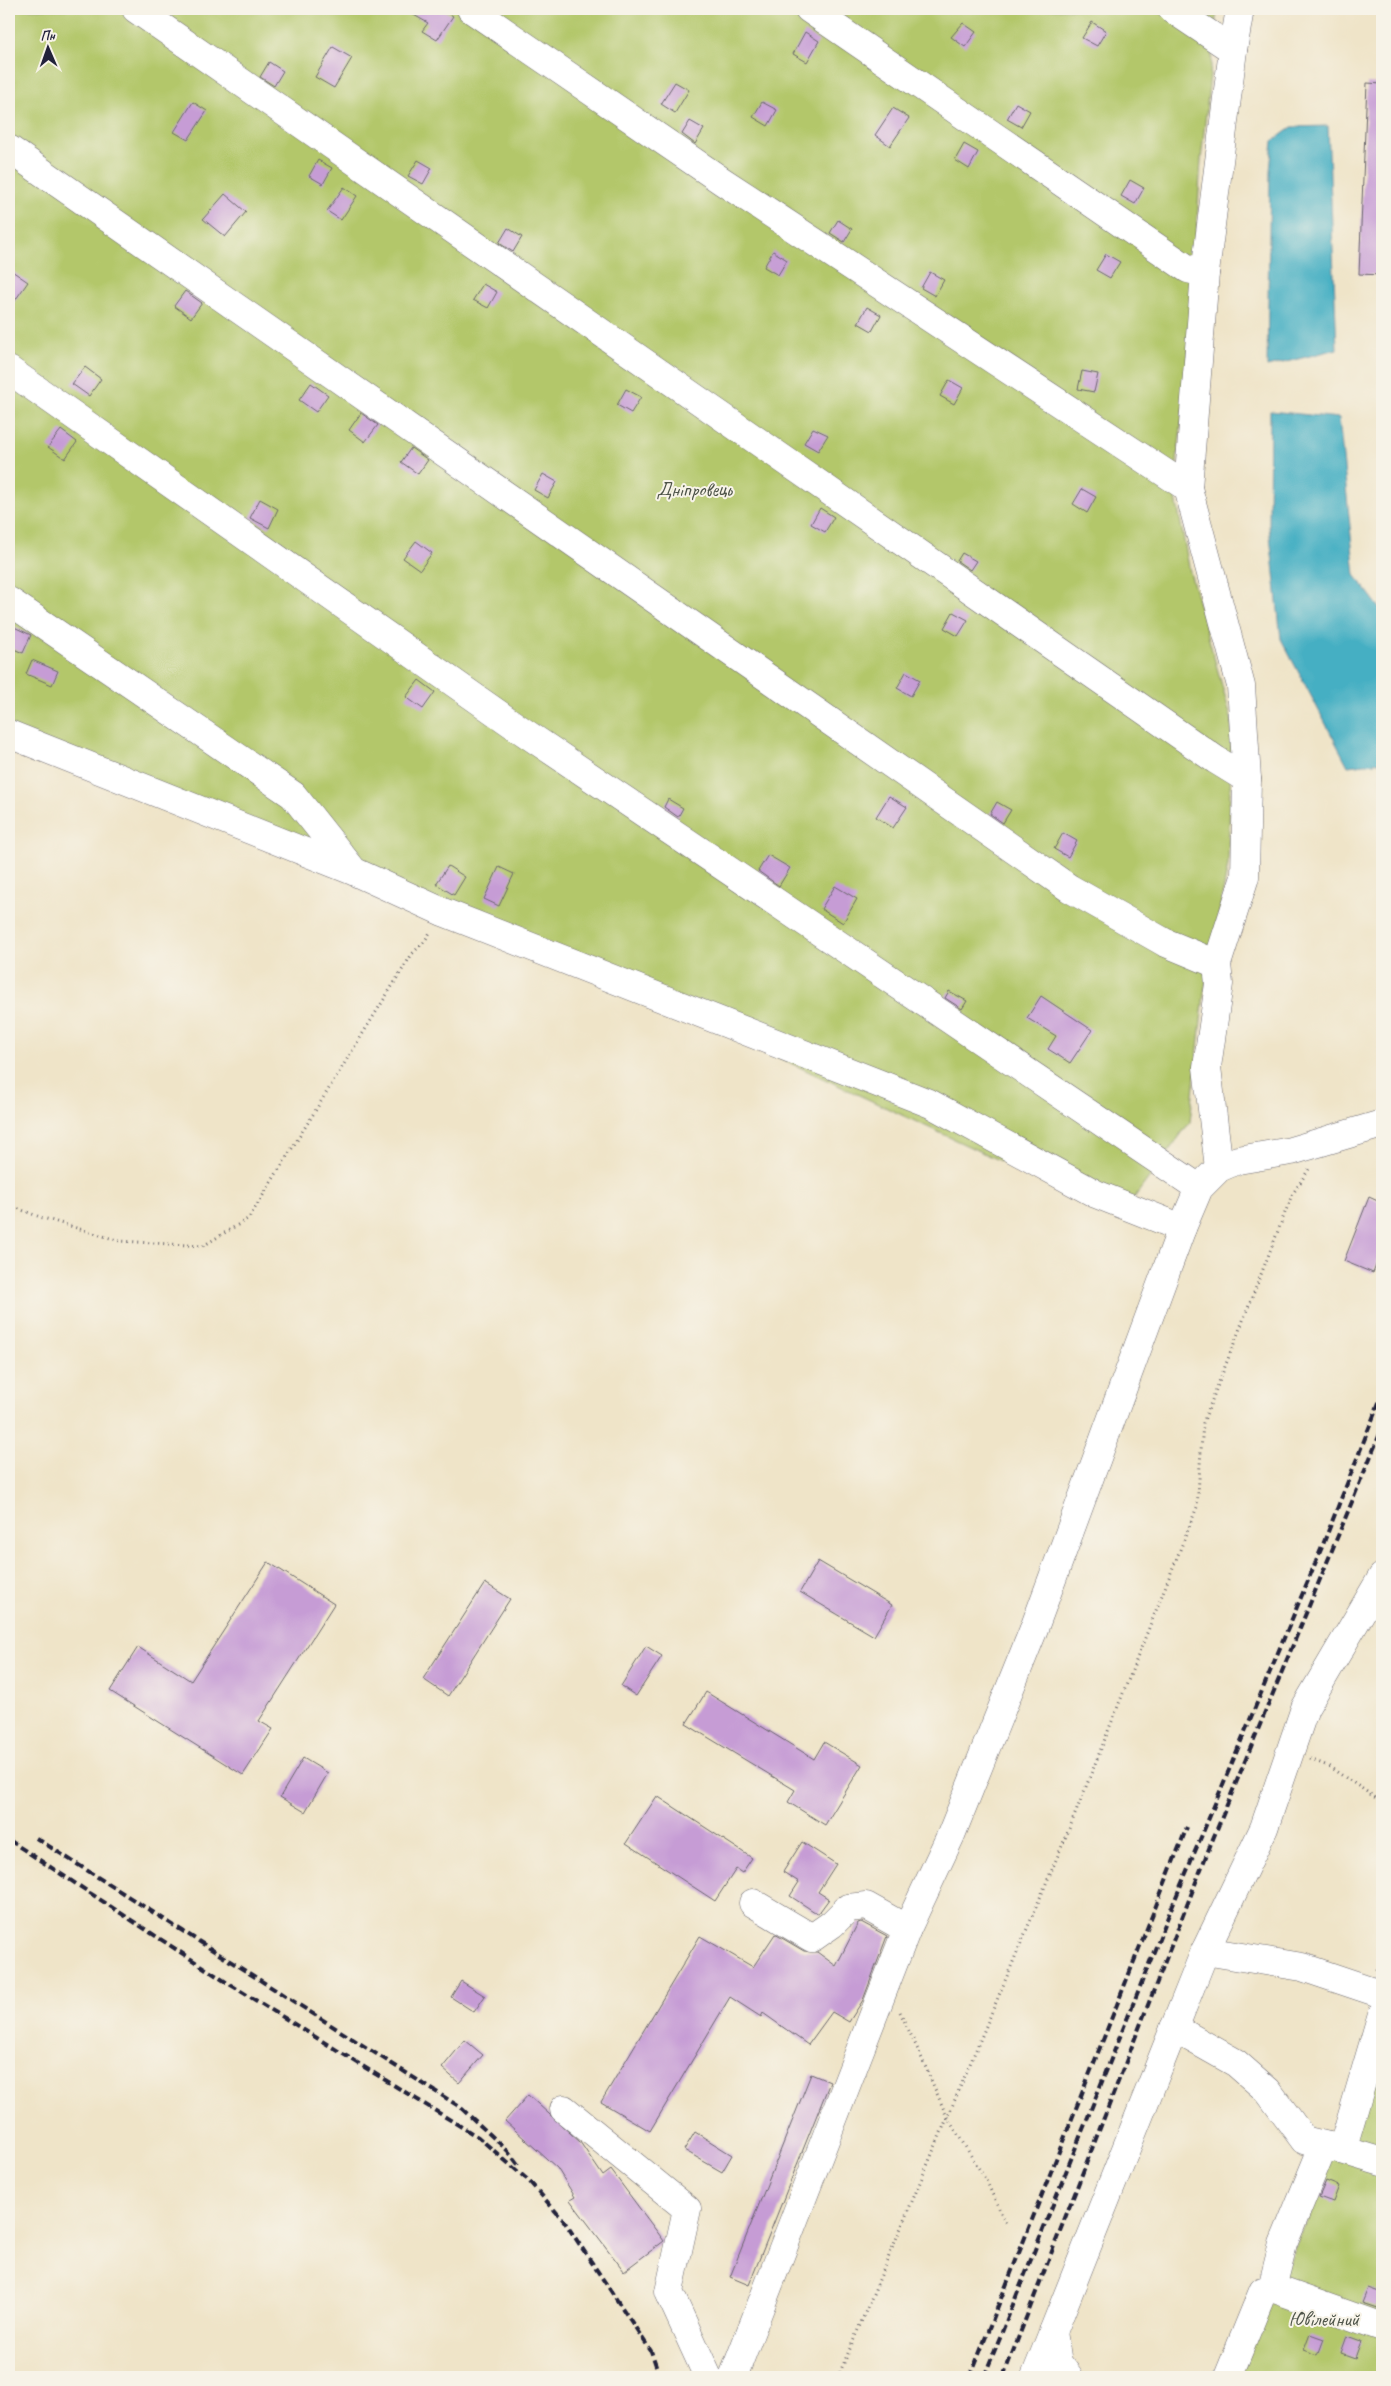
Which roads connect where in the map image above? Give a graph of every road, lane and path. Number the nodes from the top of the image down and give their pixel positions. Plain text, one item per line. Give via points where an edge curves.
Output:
1 (136, 9) edge
2 (471, 9) edge
3 (809, 9) edge
4 (1172, 9) edge
5 (1240, 9) edge
6 (1232, 50) junction
7 (9, 149) edge
8 (1205, 273) junction
9 (9, 370) edge
10 (1188, 488) junction
11 (9, 602) edge
12 (9, 734) edge
13 (1247, 779) junction
14 (353, 871) junction
15 (443, 912) junction
16 (1218, 964) junction
17 (1382, 1124) edge
18 (1330, 1140) junction
19 (1219, 1168) junction
20 (1199, 1188) junction
21 (9, 1205) edge
22 (1182, 1228) junction
23 (1382, 1577) edge
24 (1290, 1752) junction
25 (1382, 1802) edge
26 (753, 1903) dead end
27 (907, 1929) junction
28 (1205, 1951) junction
29 (886, 1985) junction
30 (1382, 1994) edge
31 (1382, 2014) edge
32 (1174, 2028) junction
33 (564, 2109) dead end
34 (947, 2117) junction
35 (1335, 2148) junction
36 (1382, 2162) edge
37 (1007, 2226) dead end
38 (1272, 2288) junction
39 (1382, 2327) edge
40 (1053, 2332) junction
41 (708, 2377) edge
42 (733, 2377) edge
43 (838, 2377) edge
44 (1035, 2377) edge
45 (1069, 2377) edge
46 (1228, 2377) edge

1 - 13 street
2 - 10 street via 722,181
3 - 8 street via 1188,269
4 - 6 street
5 - 6 street
6 - 8 street
7 - 16 street via 1069,888 1164,942
8 - 10 street
9 - 20 street via 521,730
10 - 13 street via 1241,686
11 - 14 street via 292,795
12 - 14 street
13 - 16 street via 1245,877
14 - 15 street
15 - 21 path via 424,942 412,954 248,1218 203,1246 120,1241
15 - 22 street via 931,1104 1096,1194
16 - 19 street via 1219,984 1207,1067
17 - 18 street
18 - 19 street via 1238,1160
18 - 34 path via 1292,1195 1202,1423 1196,1507 1072,1822
19 - 20 street
20 - 22 street
22 - 27 street via 1033,1631 950,1835
23 - 24 street via 1305,1708
24 - 25 path via 1328,1766
24 - 28 street via 1264,1828
26 - 27 street via 812,1938 848,1908 866,1906
27 - 29 street
28 - 30 street via 1302,1967
28 - 32 street
29 - 34 path
29 - 42 street
31 - 35 street
32 - 35 street via 1236,2063 1268,2091 1304,2140
32 - 40 street
33 - 41 street via 687,2209 669,2292
34 - 37 path via 986,2180
34 - 43 path
35 - 36 street
35 - 38 street via 1320,2154 1283,2244
38 - 39 street
38 - 46 street via 1262,2291
40 - 44 street
40 - 45 street via 1058,2364

